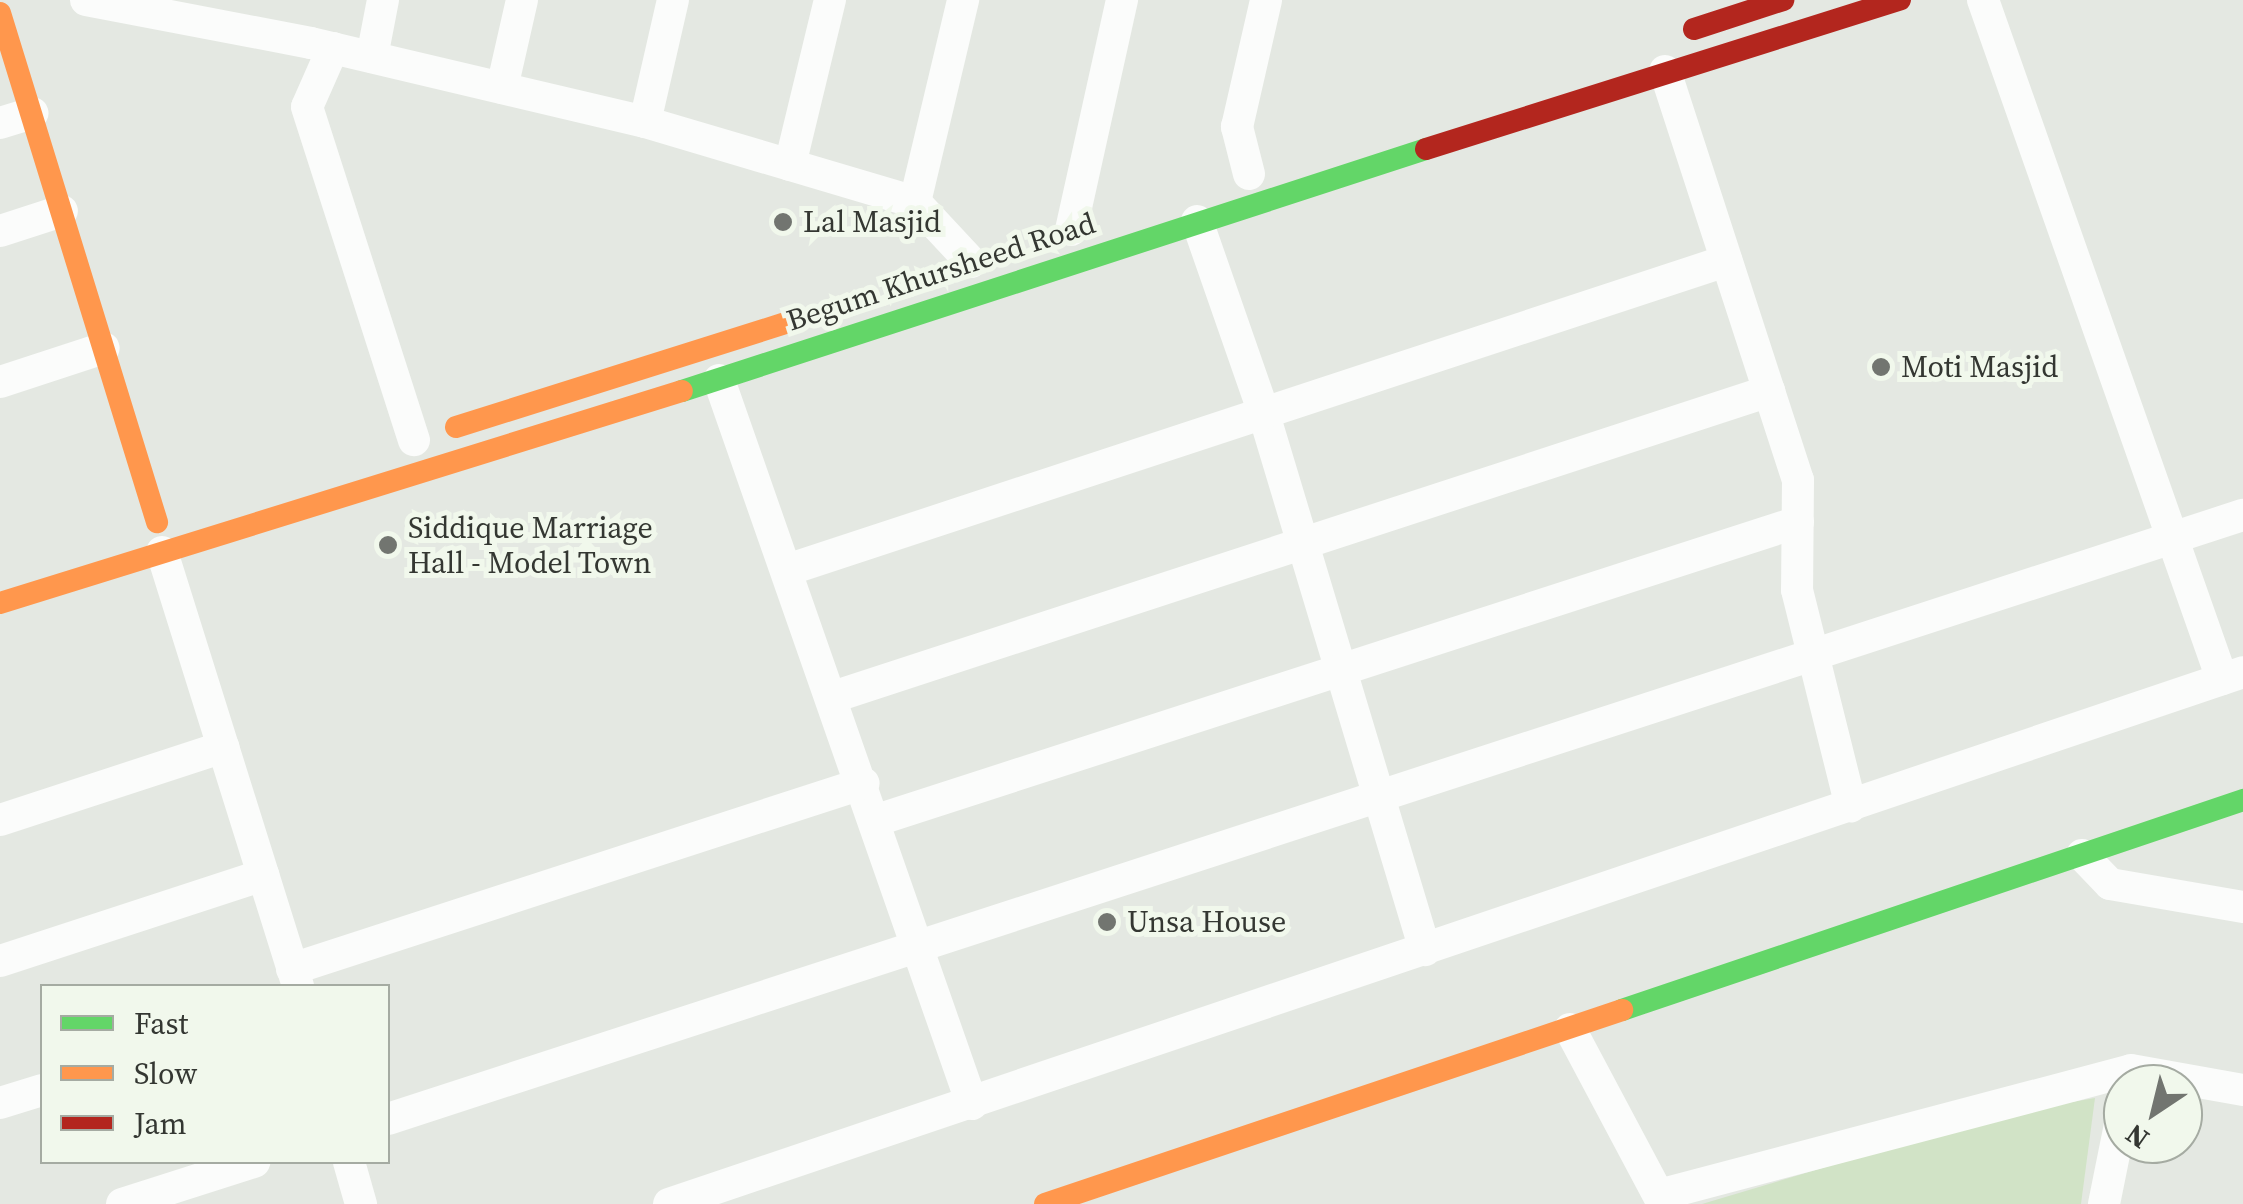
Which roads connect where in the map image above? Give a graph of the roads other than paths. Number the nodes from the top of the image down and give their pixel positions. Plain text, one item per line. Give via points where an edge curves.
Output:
1 (384, 0) edge
2 (522, 0) edge
3 (673, 0) edge
4 (830, 0) edge
5 (963, 0) edge
6 (1122, 0) edge
7 (1266, 0) edge
8 (1783, 0) edge
9 (1900, 0) edge
10 (1983, 0) edge
11 (95, 1) edge
12 (0, 13) edge
13 (237, 14) edge
14 (1670, 37) dead end
15 (332, 48) junction
16 (372, 57) junction
17 (1665, 71) junction
18 (502, 88) junction
19 (32, 113) junction
20 (645, 122) junction
21 (0, 123) edge
22 (790, 166) junction
23 (1251, 173) dead end
24 (915, 202) junction
25 (62, 211) junction
26 (1106, 219) dead end
27 (1197, 220) junction
28 (0, 231) edge
29 (1063, 233) joint
30 (1726, 261) junction
31 (970, 262) dead end
32 (810, 315) dead end
33 (104, 348) junction
34 (718, 380) junction
35 (0, 382) edge
36 (1769, 392) junction
37 (1263, 411) junction
38 (405, 443) joint
39 (2243, 515) edge
40 (1798, 522) junction
41 (158, 529) junction
42 (2172, 533) junction
43 (1300, 543) junction
44 (787, 570) junction
45 (0, 602) edge
46 (1814, 658) junction
47 (1341, 666) junction
48 (2232, 676) edge
49 (833, 697) junction
50 (223, 747) junction
51 (864, 783) junction
52 (1378, 797) junction
53 (2243, 800) edge
54 (1851, 806) junction
55 (0, 820) edge
56 (876, 820) junction
57 (2082, 854) junction
58 (263, 875) junction
59 (2243, 907) edge
60 (920, 948) junction
61 (1425, 950) junction
62 (0, 961) edge
63 (295, 978) edge
64 (1570, 1029) junction
65 (2103, 1084) edge
66 (2203, 1085) edge
67 (2243, 1090) edge
68 (40, 1091) edge
69 (0, 1103) edge
70 (972, 1104) junction
71 (390, 1118) edge
72 (248, 1164) edge
73 (349, 1164) edge
74 (2112, 1164) edge
75 (1661, 1200) edge
76 (122, 1204) edge
77 (361, 1204) edge
78 (669, 1204) edge
79 (1045, 1204) edge
80 (2104, 1204) edge

1 - 16 street
2 - 18 street
3 - 20 street
4 - 22 street
5 - 24 street
6 - 29 street
7 - 23 street via 1236,126
8 - 14 main road
9 - 17 main road, Begum Khursheed Road
10 - 42 street
11 - 13 street
12 - 19 main road
13 - 15 street
15 - 16 street
15 - 38 street via 307,107
16 - 18 street
17 - 27 main road, Begum Khursheed Road
17 - 30 street
18 - 20 street
19 - 21 street
19 - 25 main road
20 - 22 street
22 - 24 street
24 - 31 street
25 - 28 street
25 - 33 main road
26 - 29 main road, Begum Khursheed Road
27 - 34 main road, Begum Khursheed Road
27 - 37 street
30 - 36 street
30 - 37 street
32 - 38 main road, Begum Khursheed Road
33 - 35 street
33 - 41 main road
34 - 41 main road, Begum Khursheed Road
34 - 44 street
36 - 40 street via 1798,480
36 - 43 street
37 - 43 street
37 - 44 street
39 - 42 street
40 - 46 street via 1797,590
40 - 47 street
41 - 45 main road, Begum Khursheed Road
41 - 50 street
42 - 46 street
42 - 48 street
43 - 47 street
43 - 49 street
44 - 49 street
46 - 52 street
46 - 54 street
47 - 52 street
47 - 56 street
48 - 54 street
49 - 51 street
50 - 55 street
50 - 58 street
51 - 56 street
51 - 63 street
52 - 60 street
52 - 61 street
53 - 57 main road
54 - 61 street
56 - 60 street
57 - 59 street via 2110,884
57 - 64 main road
58 - 62 street
58 - 63 street
60 - 70 street
60 - 71 street
61 - 70 street
64 - 75 street
64 - 79 main road
65 - 75 street
66 - 67 street
68 - 69 street
70 - 78 street
72 - 76 street
73 - 77 street
74 - 80 street

